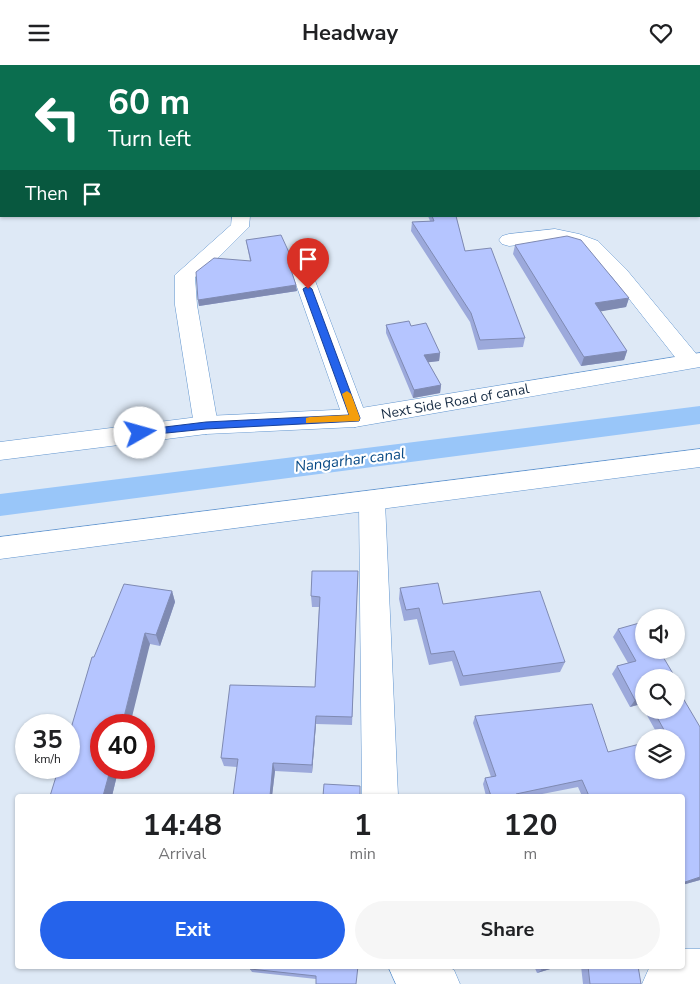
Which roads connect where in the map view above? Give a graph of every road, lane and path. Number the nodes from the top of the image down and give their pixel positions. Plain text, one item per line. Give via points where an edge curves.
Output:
1 (241, 217) edge
2 (509, 240) dead end
3 (301, 270) dead end
4 (695, 360) edge
5 (355, 418) junction
6 (206, 425) junction
7 (0, 451) edge
8 (700, 459) edge
9 (372, 502) junction
10 (0, 548) edge
11 (380, 794) edge
12 (409, 969) edge
13 (700, 969) edge
14 (440, 984) edge
15 (662, 984) edge

1 - 6 street via 240,227 185,275 186,305
2 - 4 street via 554,235 591,245
3 - 5 street
4 - 5 street, Next Side Road of canal
5 - 6 street, Next Side Road of canal
6 - 7 street, Next Side Road of canal
8 - 9 street
9 - 10 street
9 - 11 street
12 - 14 street via 414,979
13 - 15 street via 671,970

